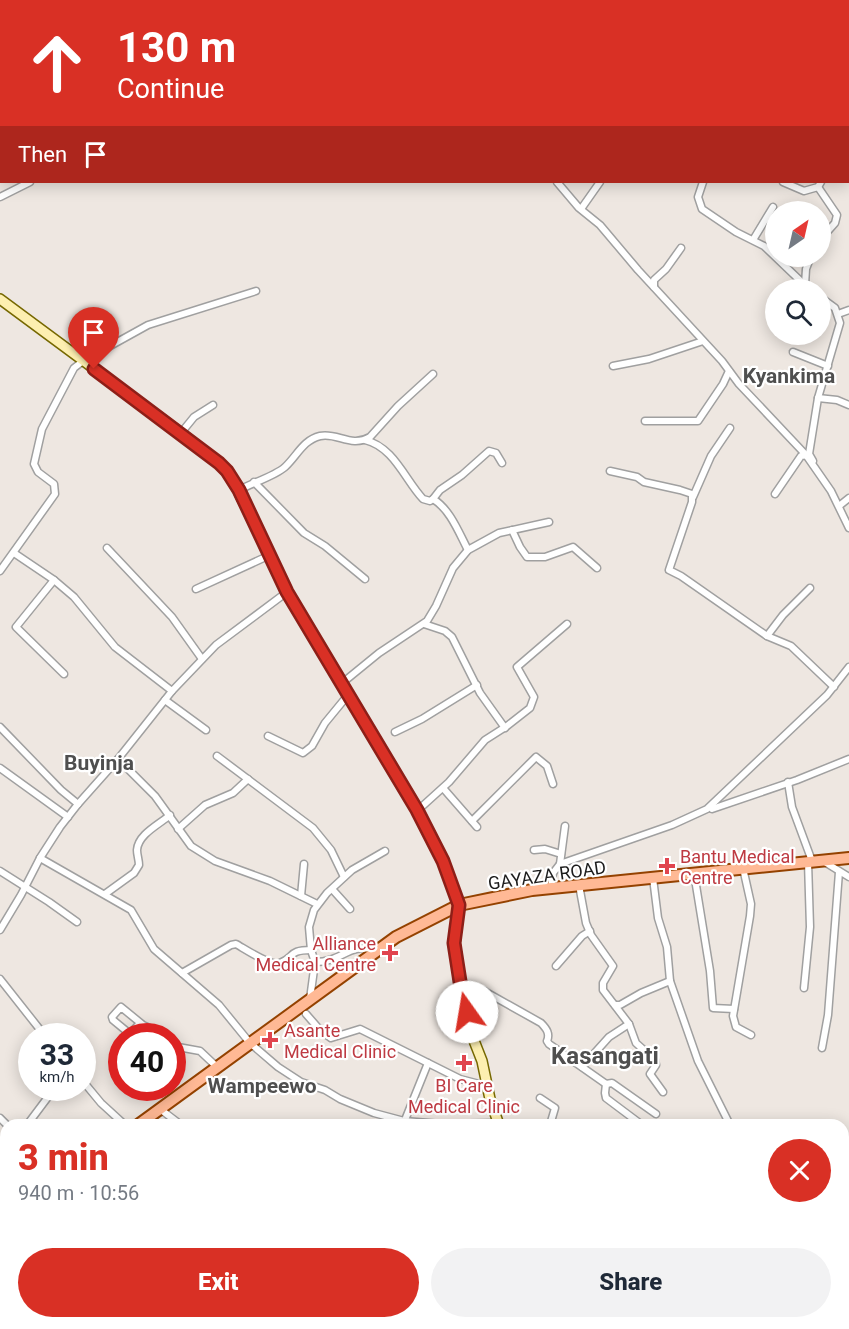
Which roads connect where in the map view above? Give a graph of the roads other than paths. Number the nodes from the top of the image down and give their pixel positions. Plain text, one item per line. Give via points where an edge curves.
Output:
1 (28, 183) edge
2 (558, 183) edge
3 (599, 183) edge
4 (703, 183) edge
5 (785, 183) edge
6 (819, 184) edge
7 (0, 197) edge
8 (829, 201) edge
9 (831, 205) edge
10 (581, 209) junction
11 (765, 220) edge
12 (831, 228) edge
13 (753, 240) junction
14 (681, 248) dead end
15 (799, 279) edge
16 (654, 287) junction
17 (256, 291) dead end
18 (0, 299) edge
19 (831, 305) edge
20 (849, 310) edge
21 (838, 314) junction
22 (703, 341) junction
23 (793, 352) dead end
24 (83, 361) junction
25 (613, 366) dead end
26 (828, 366) junction
27 (729, 370) junction
28 (433, 374) dead end
29 (818, 398) junction
30 (213, 405) dead end
31 (849, 405) edge
32 (645, 421) dead end
33 (730, 428) dead end
34 (181, 433) junction
35 (368, 439) junction
36 (387, 447) dead end
37 (808, 455) junction
38 (502, 463) dead end
39 (610, 471) dead end
40 (254, 482) junction
41 (239, 490) junction
42 (775, 494) dead end
43 (693, 497) junction
44 (849, 498) edge
45 (433, 499) junction
46 (839, 506) junction
47 (549, 522) dead end
48 (849, 528) edge
49 (512, 530) junction
50 (107, 548) dead end
51 (468, 550) junction
52 (14, 553) junction
53 (270, 555) junction
54 (597, 568) dead end
55 (0, 571) edge
56 (365, 579) dead end
57 (54, 580) junction
58 (810, 588) dead end
59 (196, 589) dead end
60 (287, 592) junction
61 (424, 624) junction
62 (567, 624) dead end
63 (767, 636) junction
64 (202, 659) junction
65 (849, 667) edge
66 (64, 674) dead end
67 (341, 684) junction
68 (477, 685) junction
69 (834, 687) junction
70 (172, 691) junction
71 (348, 695) junction
72 (165, 700) junction
73 (0, 727) edge
74 (505, 728) junction
75 (206, 730) dead end
76 (395, 732) dead end
77 (268, 736) dead end
78 (217, 756) dead end
79 (118, 759) junction
80 (849, 759) edge
81 (0, 768) edge
82 (248, 779) junction
83 (788, 782) junction
84 (553, 784) dead end
85 (443, 788) junction
86 (78, 804) junction
87 (417, 810) junction
88 (699, 814) junction
89 (170, 815) junction
90 (68, 817) junction
91 (472, 821) junction
92 (565, 826) dead end
93 (477, 827) dead end
94 (178, 829) junction
95 (534, 850) dead end
96 (385, 851) dead end
97 (561, 854) junction
98 (40, 858) junction
99 (849, 858) edge
100 (814, 861) junction
101 (304, 864) dead end
102 (560, 864) junction
103 (743, 868) junction
104 (0, 871) edge
105 (693, 872) junction
106 (839, 872) junction
107 (344, 877) junction
108 (653, 877) junction
109 (849, 877) edge
110 (579, 885) junction
111 (26, 887) junction
112 (551, 888) junction
113 (332, 889) junction
114 (105, 894) junction
115 (301, 896) junction
116 (317, 904) junction
117 (459, 905) junction
118 (350, 909) dead end
119 (77, 922) dead end
120 (0, 930) edge
121 (590, 931) junction
122 (311, 950) junction
123 (377, 950) junction
124 (315, 962) junction
125 (556, 966) dead end
126 (182, 974) junction
127 (0, 979) edge
128 (670, 981) junction
129 (461, 988) junction
130 (804, 988) dead end
131 (310, 1000) junction
132 (615, 1005) junction
133 (734, 1009) junction
134 (306, 1014) dead end
135 (35, 1023) edge
136 (140, 1023) joint
137 (629, 1024) junction
138 (751, 1035) dead end
139 (250, 1043) junction
140 (186, 1048) edge
141 (822, 1048) dead end
142 (429, 1063) junction
143 (218, 1067) junction
144 (582, 1067) junction
145 (606, 1084) junction
146 (487, 1086) junction
147 (663, 1092) dead end
148 (96, 1096) edge
149 (540, 1098) dead end
150 (45, 1101) edge
151 (160, 1109) junction
152 (656, 1114) dead end
153 (32, 1119) edge
154 (119, 1119) edge
155 (146, 1119) edge
156 (173, 1119) edge
157 (391, 1119) edge
158 (405, 1119) edge
159 (497, 1119) edge
160 (551, 1119) edge
161 (634, 1119) edge
162 (727, 1119) edge
163 (372, 1329) edge
164 (384, 1329) edge

1 - 7 street
2 - 10 street
3 - 10 street
4 - 13 street via 698,197 702,209
5 - 6 street via 802,191
6 - 8 street
9 - 12 street via 837,215
10 - 16 street
11 - 13 street
13 - 15 street
14 - 16 street via 654,280
16 - 22 street
17 - 24 street via 148,325
18 - 24 street
19 - 21 street
20 - 21 street
21 - 26 street via 839,327
22 - 25 street
22 - 27 street
23 - 26 street
24 - 34 street
24 - 52 street via 69,374 37,446 34,467 56,486 55,494
26 - 29 street
27 - 32 street via 698,421
27 - 37 street
28 - 35 street
29 - 31 street
29 - 37 street
30 - 34 street via 194,417
33 - 43 street via 711,456
34 - 41 street via 219,463
35 - 36 street
35 - 40 street via 351,441 319,436 306,443 283,469
35 - 45 street via 392,458 423,500
37 - 42 street via 801,456
37 - 46 street
38 - 45 street via 496,453 489,451
39 - 43 street via 689,492
40 - 41 street
40 - 56 street via 304,533
41 - 53 street
43 - 63 street via 669,570
44 - 46 street
45 - 51 street via 449,516
46 - 48 street
47 - 49 street
49 - 51 street
49 - 54 street via 527,558 545,557 573,547
50 - 64 street via 172,617
51 - 61 street via 453,568
52 - 55 street
52 - 57 street
53 - 59 street
53 - 60 street
57 - 66 street via 16,627
57 - 70 street via 78,601 115,647
58 - 63 street
60 - 64 street
60 - 67 street
61 - 67 street
61 - 68 street via 452,637
62 - 74 street via 519,664 533,703
63 - 69 street via 791,646
64 - 70 street
65 - 69 street
67 - 71 street
68 - 74 street
68 - 76 street
69 - 88 street
70 - 72 street
71 - 77 street via 303,753
71 - 87 street
72 - 75 street
72 - 79 street
73 - 86 street
74 - 85 street via 476,748
78 - 82 street
79 - 86 street
79 - 89 street
80 - 83 street
81 - 90 street
82 - 94 street via 233,793 205,805
82 - 107 street via 318,832
83 - 88 street
83 - 100 street via 792,807
84 - 91 street via 547,766 536,757
85 - 87 street
85 - 91 street
86 - 90 street
87 - 117 street via 443,861
88 - 102 street
89 - 94 street
89 - 114 street via 143,838 137,848 139,865 134,873
90 - 98 street
91 - 93 street
92 - 97 street
94 - 115 street via 191,846 215,861
95 - 97 street
96 - 107 street
97 - 102 street
98 - 111 street
98 - 114 street
99 - 100 main road, GAYAZA ROAD
100 - 103 main road, GAYAZA ROAD
100 - 106 street
100 - 130 street
101 - 115 street
102 - 112 street via 553,873
103 - 105 main road, GAYAZA ROAD
103 - 133 street via 751,904
104 - 111 street
105 - 108 main road, GAYAZA ROAD
105 - 133 street via 713,1008
106 - 109 street
106 - 141 street
107 - 113 street
108 - 110 main road, GAYAZA ROAD
108 - 128 street
110 - 112 main road, GAYAZA ROAD
110 - 121 street
111 - 119 street
111 - 120 street
112 - 117 main road, GAYAZA ROAD
113 - 116 street
113 - 118 street
114 - 126 street via 131,910 154,949
115 - 116 street
116 - 122 street via 310,919
117 - 123 main road, GAYAZA ROAD
117 - 129 street via 454,943
121 - 125 street
121 - 132 street via 613,966 602,987
122 - 124 street
122 - 126 street via 297,951 274,964 236,944
123 - 124 street via 358,947 331,961
123 - 131 main road, GAYAZA ROAD
124 - 131 street
126 - 139 street via 219,1005
127 - 135 street
128 - 132 street
128 - 162 street via 698,1060
129 - 144 street via 484,991 527,1014 546,1028 549,1044
129 - 146 street
131 - 139 main road, GAYAZA ROAD
132 - 137 street
133 - 138 street via 736,1027
134 - 142 street via 331,1038 360,1029
136 - 136 street via 130,1034 112,1017 121,1007
137 - 144 street via 609,1037
137 - 147 street via 636,1043 655,1060 650,1074
139 - 143 main road, GAYAZA ROAD
139 - 157 street via 301,1082
140 - 143 street via 200,1051
142 - 146 street via 460,1079
142 - 158 street
143 - 151 main road, GAYAZA ROAD
144 - 145 street
145 - 152 street via 612,1083
145 - 161 street via 606,1098
146 - 159 street
148 - 154 street
149 - 160 street via 555,1108
150 - 153 street
151 - 155 main road, GAYAZA ROAD
151 - 156 street
163 - 164 street

